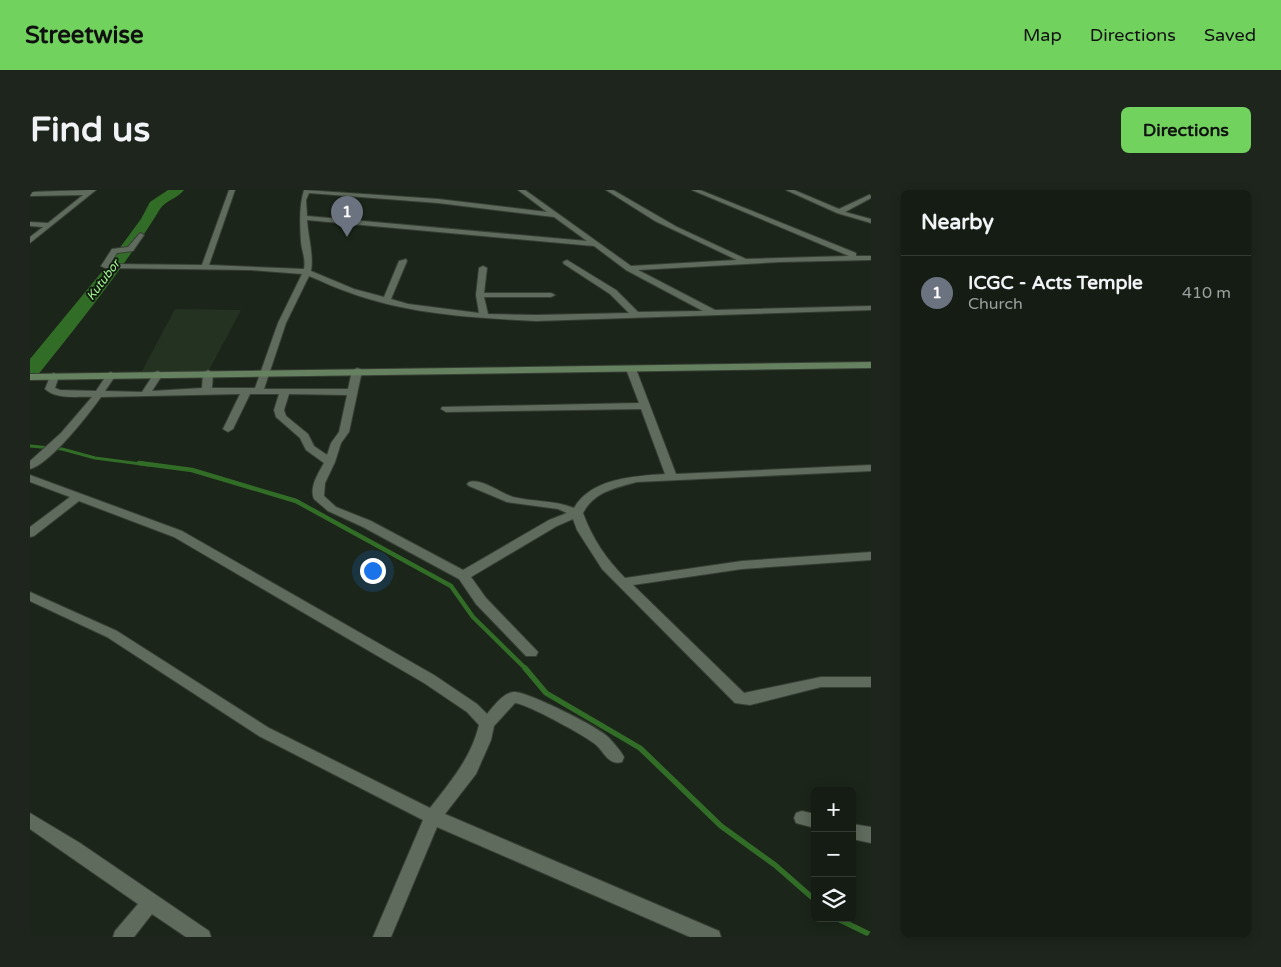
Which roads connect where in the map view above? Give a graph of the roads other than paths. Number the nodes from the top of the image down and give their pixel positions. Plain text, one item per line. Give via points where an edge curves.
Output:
1 (232, 190) edge
2 (521, 190) edge
3 (609, 190) edge
4 (696, 190) edge
5 (789, 190) edge
6 (306, 191) edge
7 (91, 192) edge
8 (30, 194) edge
9 (871, 196) edge
10 (839, 212) junction
11 (555, 215) junction
12 (304, 218) junction
13 (871, 221) edge
14 (30, 224) edge
15 (49, 225) junction
16 (140, 235) dead end
17 (30, 241) edge
18 (594, 244) junction
19 (861, 258) junction
20 (871, 258) edge
21 (403, 261) dead end
22 (746, 261) junction
23 (567, 262) dead end
24 (205, 267) junction
25 (483, 268) dead end
26 (629, 268) junction
27 (307, 272) junction
28 (480, 295) junction
29 (551, 295) dead end
30 (386, 301) junction
31 (871, 308) edge
32 (714, 313) junction
33 (636, 315) junction
34 (484, 316) junction
35 (871, 365) edge
36 (631, 369) junction
37 (357, 371) junction
38 (208, 373) junction
39 (263, 373) junction
40 (158, 374) junction
41 (111, 375) junction
42 (54, 376) junction
43 (33, 377) edge
44 (246, 390) junction
45 (259, 390) junction
46 (207, 391) junction
47 (285, 392) junction
48 (353, 392) junction
49 (146, 393) junction
50 (98, 395) junction
51 (646, 406) junction
52 (446, 409) dead end
53 (228, 429) dead end
54 (330, 462) junction
55 (30, 466) edge
56 (871, 468) edge
57 (672, 477) junction
58 (30, 478) edge
59 (473, 484) dead end
60 (77, 497) junction
61 (577, 513) junction
62 (30, 533) edge
63 (871, 556) edge
64 (463, 576) junction
65 (624, 582) junction
66 (30, 596) edge
67 (532, 652) dead end
68 (871, 682) edge
69 (487, 724) junction
70 (616, 757) dead end
71 (433, 817) junction
72 (30, 820) edge
73 (856, 832) edge
74 (871, 835) edge
75 (150, 903) junction
76 (122, 937) edge
77 (202, 937) edge
78 (382, 937) edge
79 (712, 937) edge

1 - 24 street
2 - 11 street
3 - 22 street via 672,228
4 - 19 street
5 - 10 street
6 - 11 street via 438,201
6 - 12 street
7 - 8 street
7 - 15 street
9 - 10 street
10 - 13 street
11 - 18 street
12 - 18 street
12 - 27 street via 309,262
14 - 15 street
15 - 17 street
16 - 24 street via 123,250 115,251 105,266
18 - 26 street
19 - 20 street
19 - 22 street
21 - 30 street
22 - 26 street
23 - 33 street via 613,292
24 - 27 street
25 - 28 street
26 - 32 street
27 - 30 street via 350,291
27 - 39 street via 282,323
28 - 29 street
28 - 34 street
30 - 34 street
31 - 32 street
32 - 33 street
33 - 34 street
35 - 36 main road
36 - 37 main road
36 - 51 street
37 - 39 main road
37 - 48 street
38 - 39 main road
38 - 40 main road
38 - 46 street
39 - 45 street
40 - 41 main road
40 - 49 street
41 - 42 main road
41 - 50 street
42 - 43 main road
42 - 50 street via 50,389 58,393
44 - 45 street
44 - 46 street
44 - 53 street
45 - 47 street
46 - 49 street
47 - 48 street
47 - 54 street via 279,410 281,417 304,436 310,448
48 - 54 street via 344,432 336,443
49 - 50 street
50 - 55 street via 56,444
51 - 52 street
51 - 57 street
54 - 64 street via 317,490 321,502
56 - 57 street
57 - 61 street via 637,479 602,488 583,502
58 - 60 street
59 - 61 street via 511,500 560,506
60 - 62 street
60 - 69 street via 178,534 429,679 472,708
61 - 64 street via 553,523
61 - 65 street via 583,530 606,566
63 - 65 street via 742,565
64 - 67 street via 481,601
65 - 68 street via 740,699 750,700 821,682
66 - 71 street via 112,634 264,732
69 - 70 street via 511,698 519,697 601,740
69 - 71 street via 470,769
71 - 78 street
71 - 79 street
72 - 75 street via 58,836
73 - 74 street
75 - 76 street
75 - 77 street

